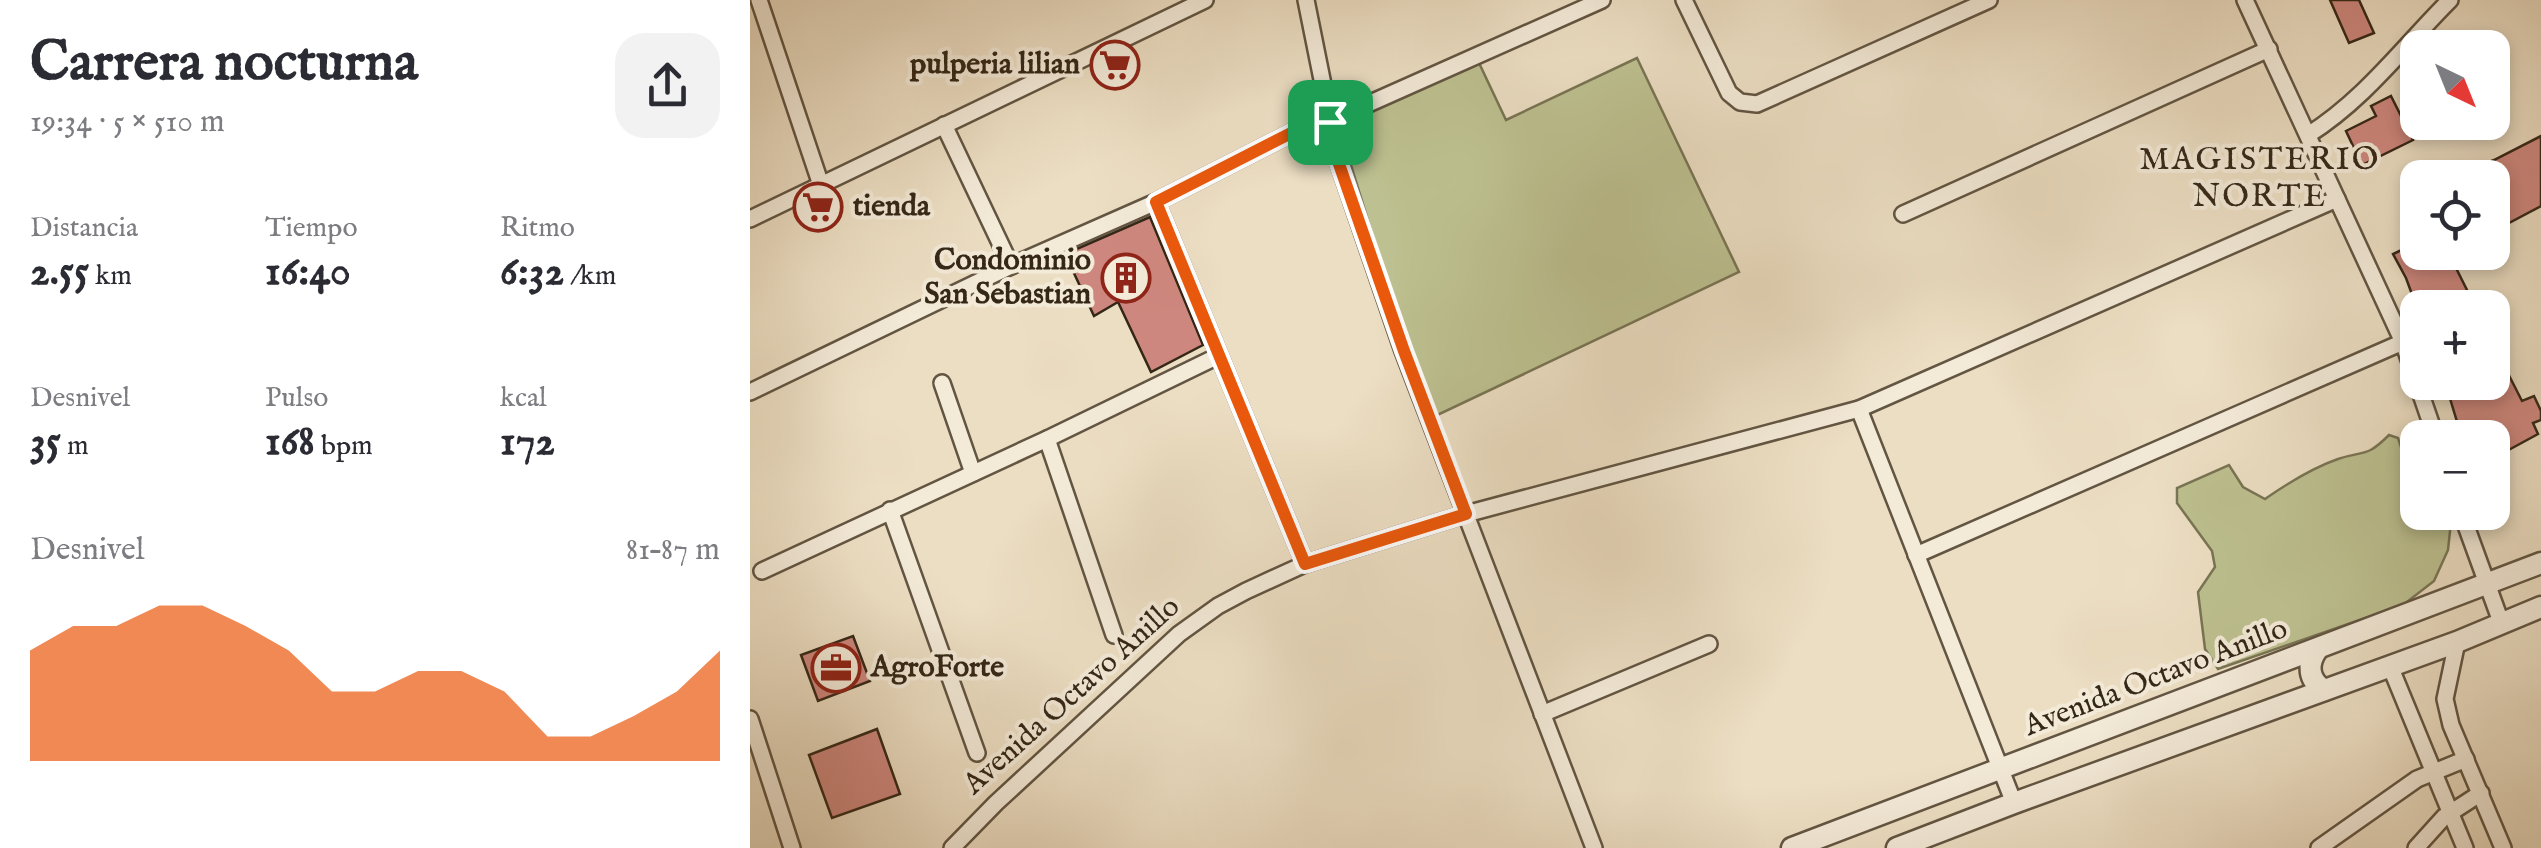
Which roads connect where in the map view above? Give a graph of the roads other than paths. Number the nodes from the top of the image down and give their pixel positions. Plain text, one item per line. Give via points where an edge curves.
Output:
1 (760, 0) edge
2 (1206, 0) edge
3 (1306, 0) edge
4 (1602, 0) edge
5 (1684, 0) edge
6 (1989, 0) edge
7 (2246, 0) edge
8 (2450, 0) edge
9 (2269, 49) junction
10 (1330, 122) junction
11 (944, 126) junction
12 (2308, 135) junction
13 (820, 185) junction
14 (2337, 200) junction
15 (1156, 202) junction
16 (1903, 214) dead end
17 (750, 219) edge
18 (1011, 266) junction
19 (2400, 336) edge
20 (2400, 343) edge
21 (1218, 356) junction
22 (942, 383) dead end
23 (750, 392) edge
24 (1858, 409) junction
25 (1047, 438) junction
26 (973, 473) junction
27 (890, 510) junction
28 (1466, 514) junction
29 (2467, 530) edge
30 (1916, 555) junction
31 (1305, 564) junction
32 (2541, 564) edge
33 (762, 570) dead end
34 (2486, 586) junction
35 (2541, 607) edge
36 (2502, 622) junction
37 (1114, 635) dead end
38 (2457, 642) junction
39 (1710, 644) dead end
40 (2318, 650) junction
41 (2390, 666) junction
42 (2324, 690) junction
43 (1542, 714) junction
44 (750, 719) edge
45 (977, 753) dead end
46 (2466, 759) junction
47 (2002, 769) junction
48 (2434, 772) junction
49 (2481, 794) junction
50 (2014, 802) junction
51 (2452, 812) junction
52 (792, 848) edge
53 (952, 848) edge
54 (1594, 848) edge
55 (1792, 848) edge
56 (1897, 848) edge
57 (2319, 848) edge
58 (2416, 848) edge
59 (2465, 848) edge
60 (2503, 848) edge

1 - 13 street
2 - 11 street
3 - 10 street
4 - 10 street
5 - 6 street via 1729,93 1757,104
7 - 9 street
8 - 12 street via 2379,78
9 - 12 street
9 - 16 street
10 - 15 street via 1305,126
10 - 28 street via 1345,183
11 - 13 street
11 - 18 street
12 - 14 street
13 - 17 street
14 - 19 street
14 - 24 street, Avenida Octavo Anillo
15 - 18 street
15 - 21 street
18 - 23 street
20 - 30 street
21 - 25 street
21 - 31 street
22 - 26 street
24 - 28 street, Avenida Octavo Anillo
24 - 30 street
25 - 26 street
25 - 37 street
26 - 27 street
27 - 33 street
27 - 45 street
28 - 31 street, Avenida Octavo Anillo
28 - 43 street
29 - 34 street
30 - 47 street
31 - 53 street, Avenida Octavo Anillo via 1218,606 1180,634
32 - 34 street, Avenida Octavo Anillo
34 - 36 street
34 - 40 street, Avenida Octavo Anillo
35 - 36 street
36 - 38 street
38 - 41 street
38 - 46 street via 2445,699
39 - 43 street
40 - 42 street via 2310,672
40 - 47 street, Avenida Octavo Anillo
41 - 42 street
41 - 48 street
42 - 50 street
43 - 54 street
44 - 52 street
46 - 48 street
46 - 49 street
47 - 50 street
47 - 55 street, Avenida Octavo Anillo
48 - 51 street
48 - 57 street
49 - 51 street
49 - 60 street
50 - 56 street
51 - 58 street
51 - 59 street

